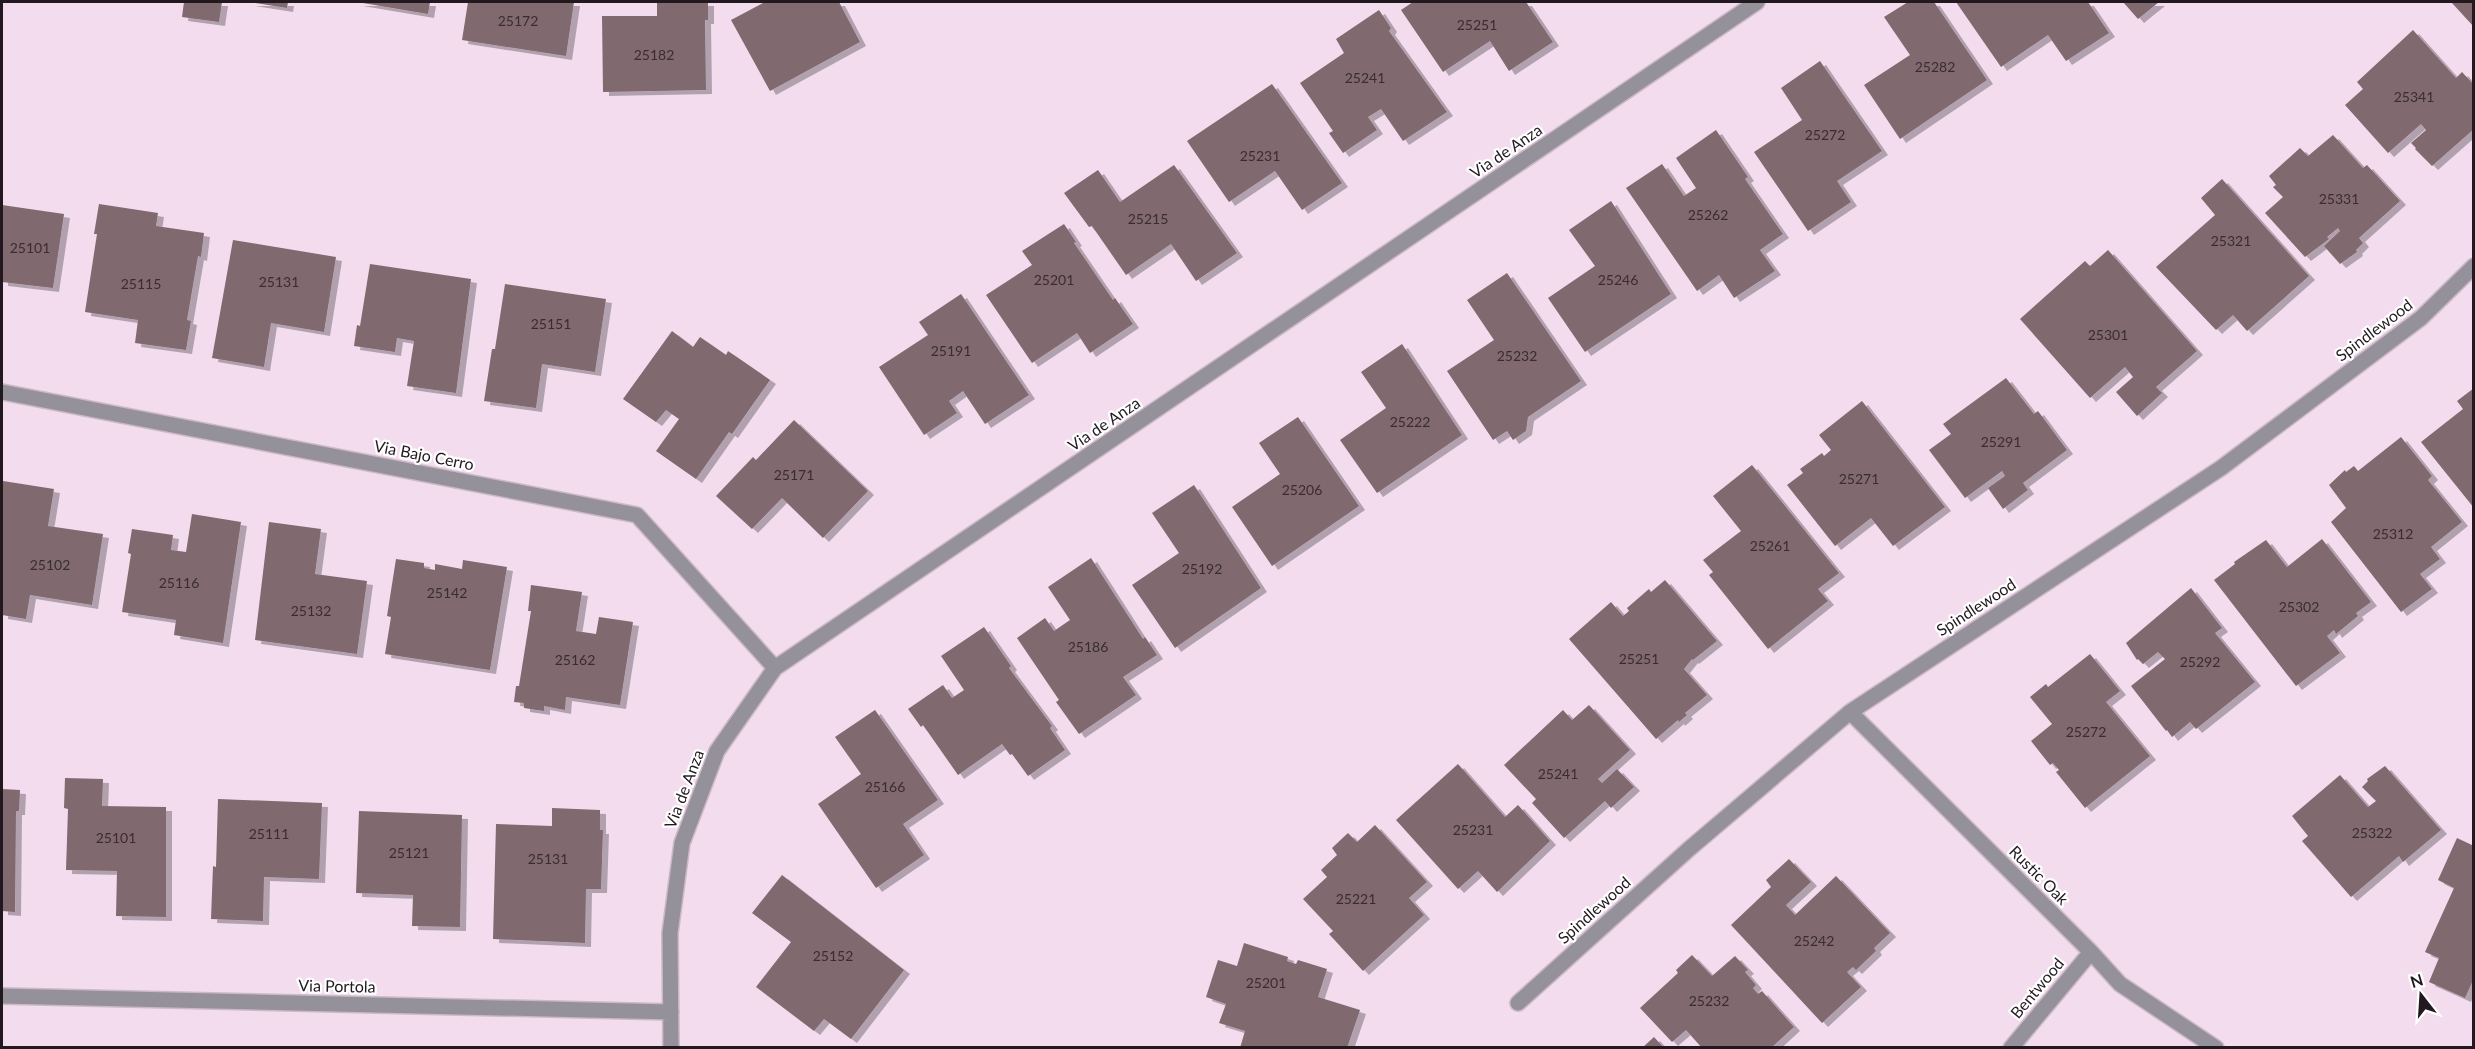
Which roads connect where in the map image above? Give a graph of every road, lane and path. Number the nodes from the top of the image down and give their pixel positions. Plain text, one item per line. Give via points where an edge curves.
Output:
1 (1757, 2) edge
2 (2474, 266) edge
3 (2, 392) edge
4 (775, 668) junction
5 (1850, 712) junction
6 (2091, 952) junction
7 (2, 996) edge
8 (1518, 1003) dead end
9 (671, 1012) junction
10 (671, 1047) edge
11 (2012, 1047) edge
12 (2216, 1047) edge

1 - 4 street, Via de Anza
2 - 5 street, Spindlewood via 2421,318 2221,468
3 - 4 street, Via Bajo Cerro via 638,515
4 - 9 street, Via de Anza via 717,751 682,843 670,933
5 - 6 street, Rustic Oak
5 - 8 street, Spindlewood via 1689,849
6 - 11 street, Bentwood
6 - 12 street, Rustic Oak via 2120,984
7 - 9 street, Via Portola
9 - 10 street, Via de Anza

